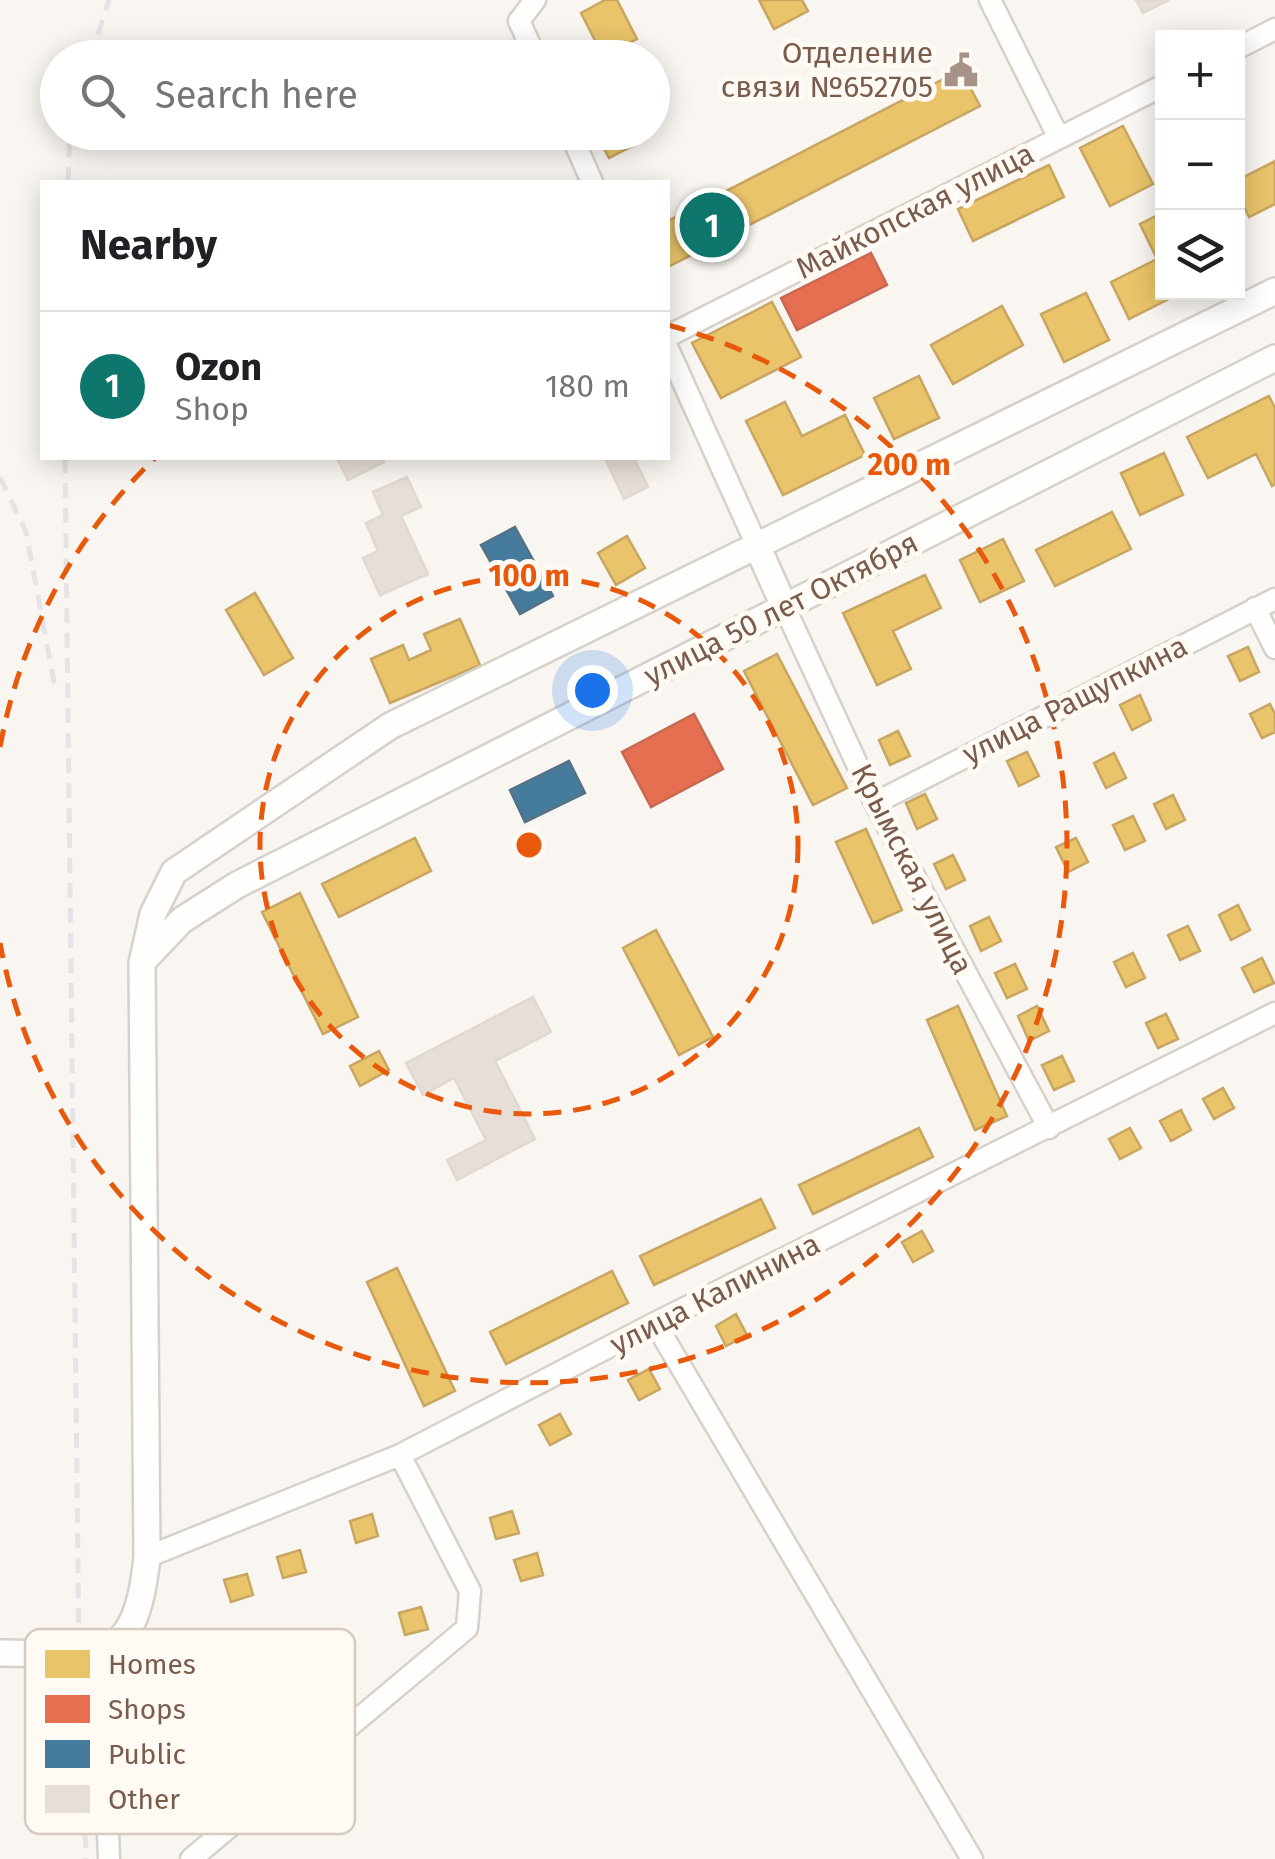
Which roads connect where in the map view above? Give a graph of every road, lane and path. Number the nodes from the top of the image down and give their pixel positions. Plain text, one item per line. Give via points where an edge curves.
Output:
1 (535, 0) edge
2 (990, 0) edge
3 (1275, 29) edge
4 (528, 40) edge
5 (1245, 44) edge
6 (1155, 90) edge
7 (1059, 138) junction
8 (578, 150) edge
9 (591, 180) edge
10 (1275, 291) edge
11 (670, 335) edge
12 (670, 353) edge
13 (1275, 358) edge
14 (758, 548) junction
15 (1275, 598) edge
16 (784, 606) junction
17 (1255, 608) junction
18 (1275, 648) edge
19 (875, 803) junction
20 (142, 963) junction
21 (1275, 1013) edge
22 (1049, 1128) junction
23 (655, 1322) junction
24 (400, 1455) junction
25 (148, 1557) junction
26 (129, 1629) edge
27 (0, 1653) edge
28 (25, 1653) edge
29 (355, 1722) edge
30 (108, 1834) edge
31 (222, 1834) edge
32 (109, 1859) edge
33 (192, 1859) edge
34 (972, 1859) edge

1 - 4 street via 520,22
2 - 7 street
3 - 5 street
6 - 7 street, Майкопская улица
7 - 11 street, Майкопская улица
8 - 9 street
10 - 14 street
12 - 14 street
13 - 16 street, улица 50 лет Октября
14 - 16 street
14 - 20 street via 390,726 174,872 153,914
15 - 17 street, улица Ращупкина
16 - 19 street, Крымская улица
16 - 20 street, улица 50 лет Октября via 237,885 182,920
17 - 18 street
17 - 19 street, улица Ращупкина
19 - 22 street, Крымская улица
20 - 25 street
21 - 22 street, улица Калинина
22 - 23 street, улица Калинина
23 - 24 street, улица Калинина
23 - 34 street
24 - 25 street, улица Калинина
24 - 29 street via 470,1591 467,1628
25 - 26 street via 143,1596
27 - 28 street
30 - 32 street
31 - 33 street

